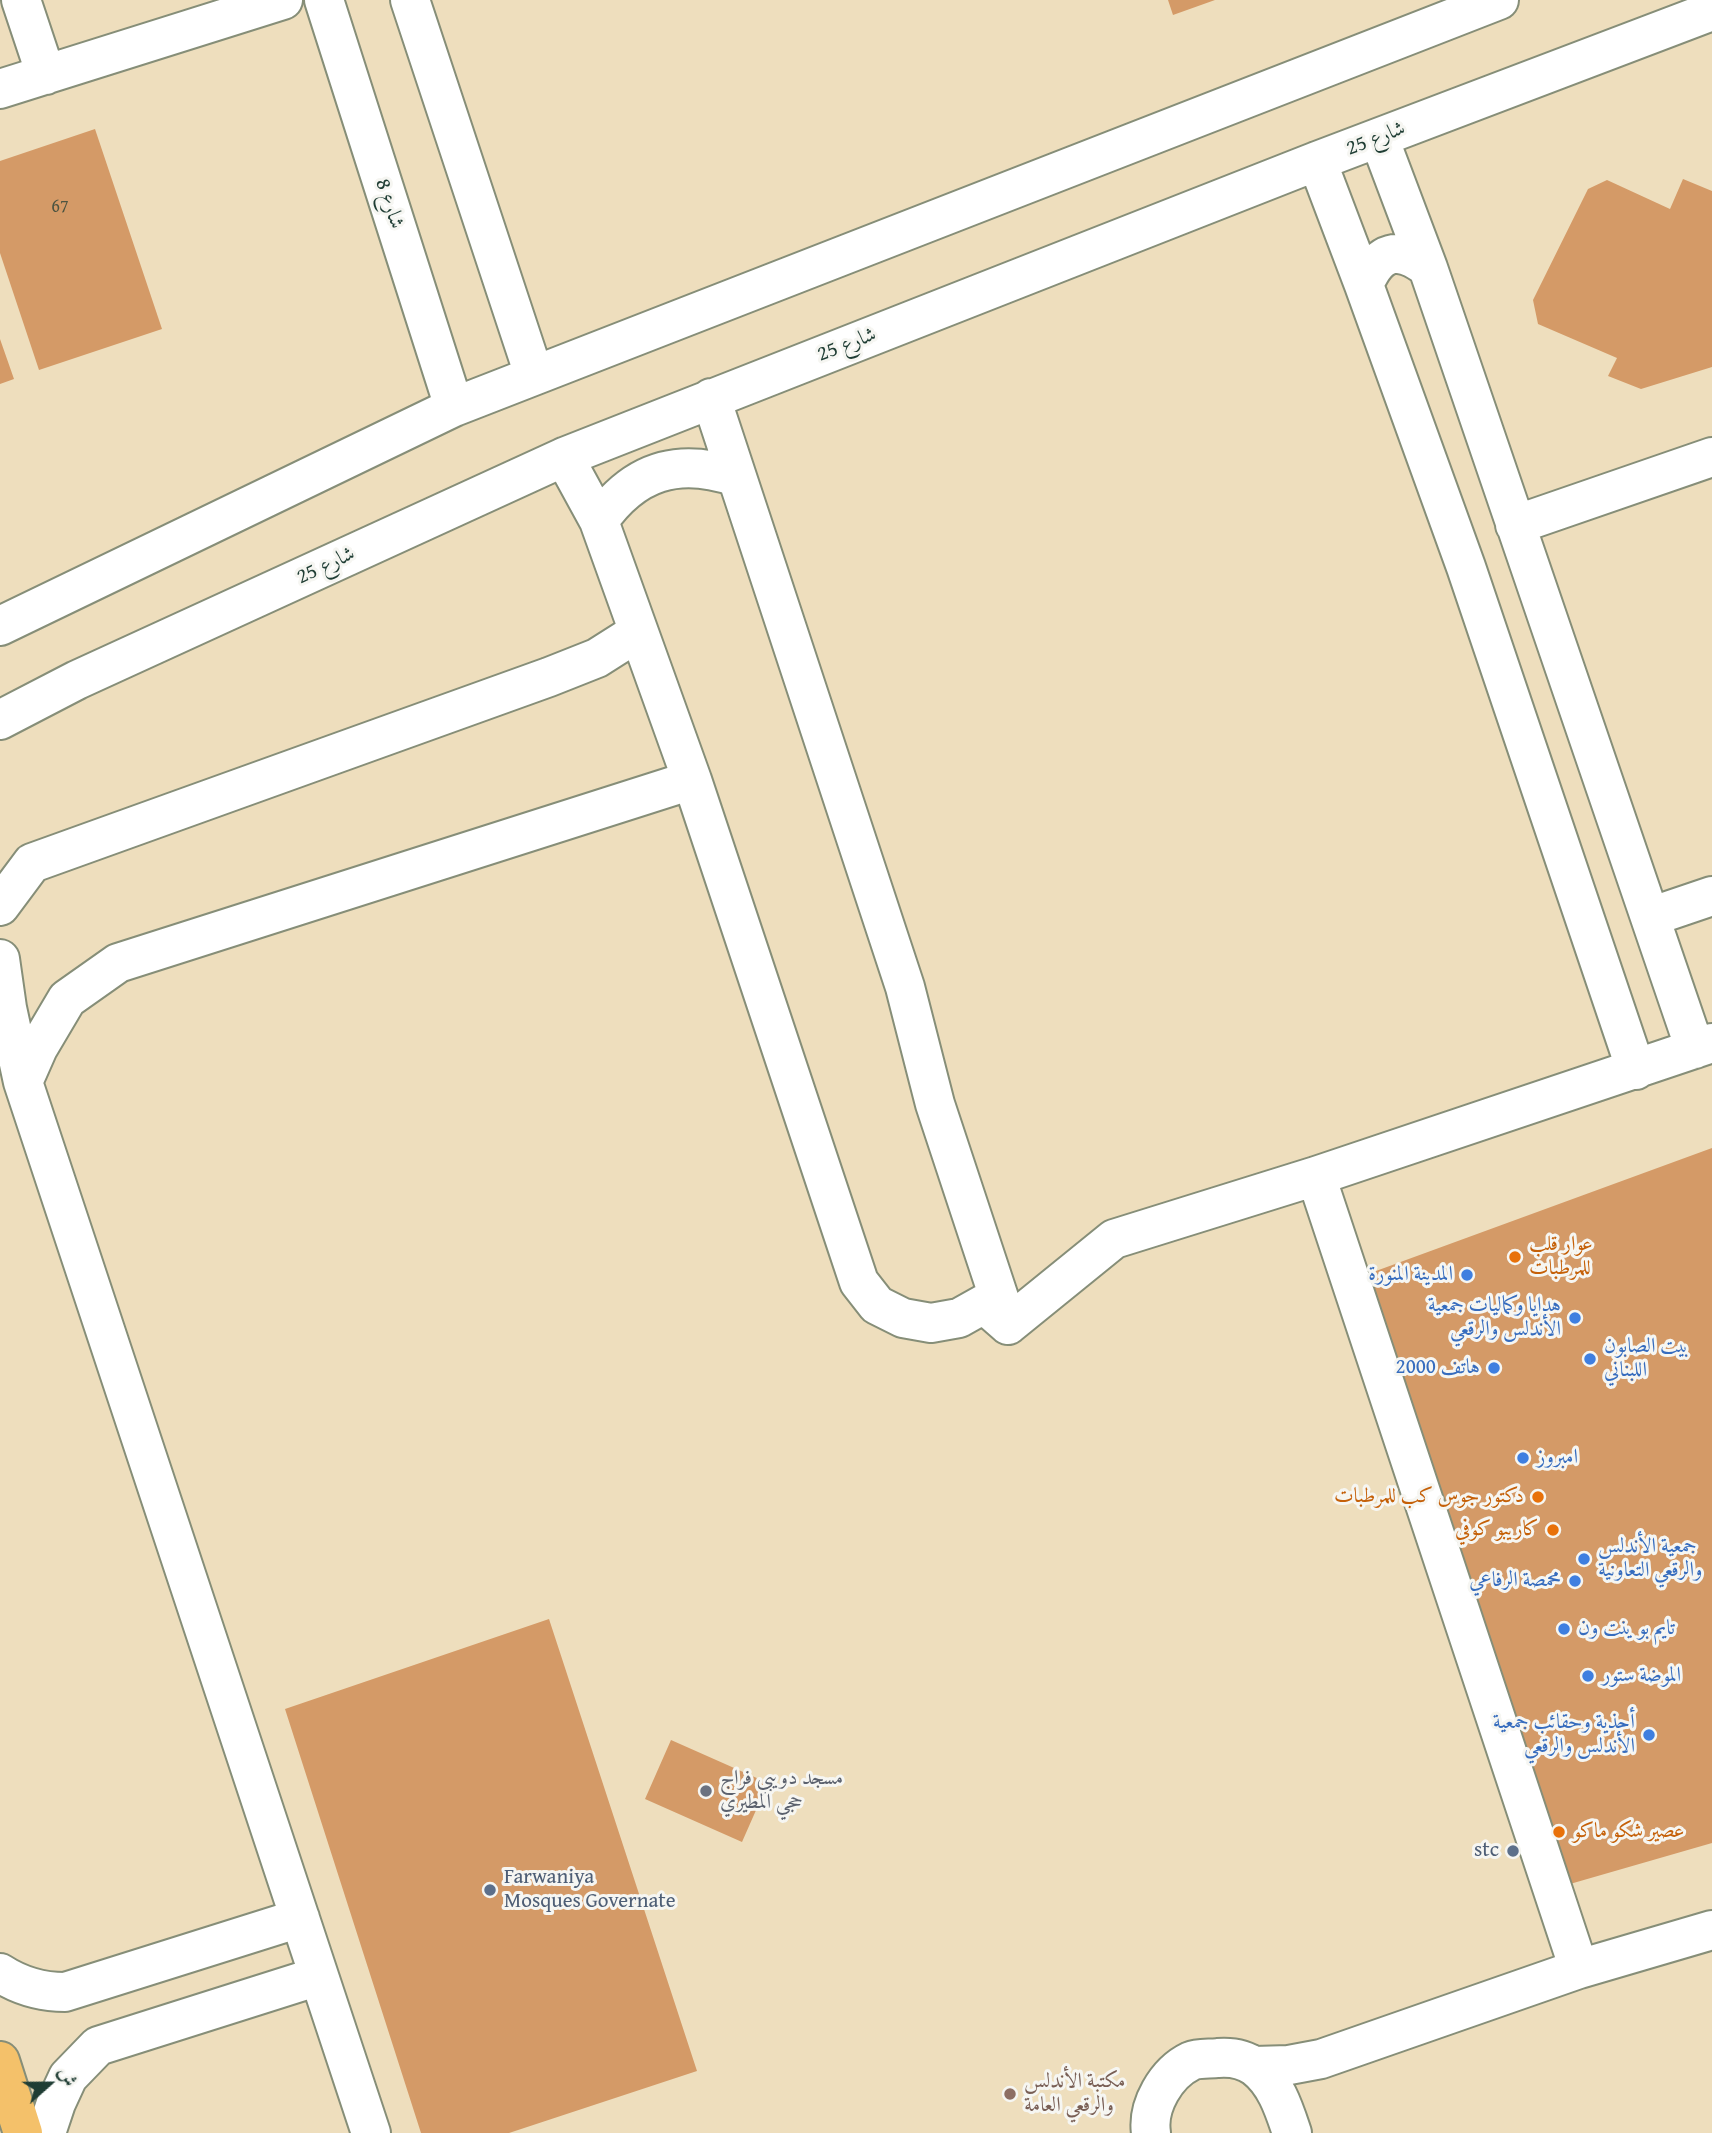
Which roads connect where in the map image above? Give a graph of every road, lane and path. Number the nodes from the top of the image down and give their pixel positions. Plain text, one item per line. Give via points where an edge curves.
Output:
1 (21, 0) edge
2 (283, 0) edge
3 (324, 0) edge
4 (410, 0) edge
5 (1499, 0) edge
6 (1712, 11) edge
7 (46, 75) junction
8 (0, 89) edge
9 (1379, 138) junction
10 (1317, 162) junction
11 (1428, 268) junction
12 (1364, 285) junction
13 (534, 374) junction
14 (711, 398) junction
15 (454, 407) junction
16 (564, 457) junction
17 (1712, 457) edge
18 (736, 477) junction
19 (599, 522) junction
20 (1516, 525) junction
21 (0, 626) edge
22 (638, 632) junction
23 (0, 720) edge
24 (692, 780) junction
25 (1712, 896) edge
26 (0, 906) edge
27 (1650, 917) junction
28 (0, 959) edge
29 (1704, 1046) edge
30 (1636, 1070) junction
31 (23, 1082) junction
32 (1316, 1176) junction
33 (1008, 1325) junction
34 (300, 1918) junction
35 (1712, 1930) edge
36 (1579, 1969) junction
37 (0, 1973) edge
38 (319, 1976) junction
39 (0, 2061) edge
40 (1254, 2066) junction
41 (23, 2133) edge
42 (46, 2133) edge
43 (371, 2133) edge
44 (1151, 2133) edge
45 (1292, 2133) edge

1 - 7 street
2 - 7 street
3 - 15 street, شارع 8
4 - 13 street
5 - 13 street
6 - 9 street, شارع 25
7 - 8 street
9 - 10 street, شارع 25
9 - 11 street
10 - 12 street
10 - 14 street, شارع 25
11 - 12 street via 1411,256 1390,254 1372,266
11 - 20 street
12 - 30 street via 1466,567
13 - 15 street
14 - 16 street, شارع 25
14 - 18 street
15 - 21 street
16 - 19 street
16 - 23 street, شارع 25
17 - 20 street
18 - 19 street via 692,467 669,469 629,488
18 - 33 street via 905,987 936,1104
19 - 22 street
20 - 27 street
22 - 24 street
22 - 26 street via 597,658 549,677 32,863
24 - 31 street via 118,962 67,999
24 - 33 street via 859,1282 877,1305 903,1318 931,1323 959,1318 984,1304
25 - 27 street
27 - 29 street
28 - 31 street
29 - 30 street
30 - 32 street
31 - 34 street
32 - 33 street via 1114,1239
32 - 36 street
34 - 37 street via 65,1992 22,1986
34 - 38 street
35 - 36 street
36 - 40 street via 1321,2059
38 - 42 street via 98,2046 68,2077
38 - 43 street
39 - 41 highway
40 - 44 street via 1231,2057 1192,2061 1162,2085 1149,2121
40 - 45 street via 1276,2093

